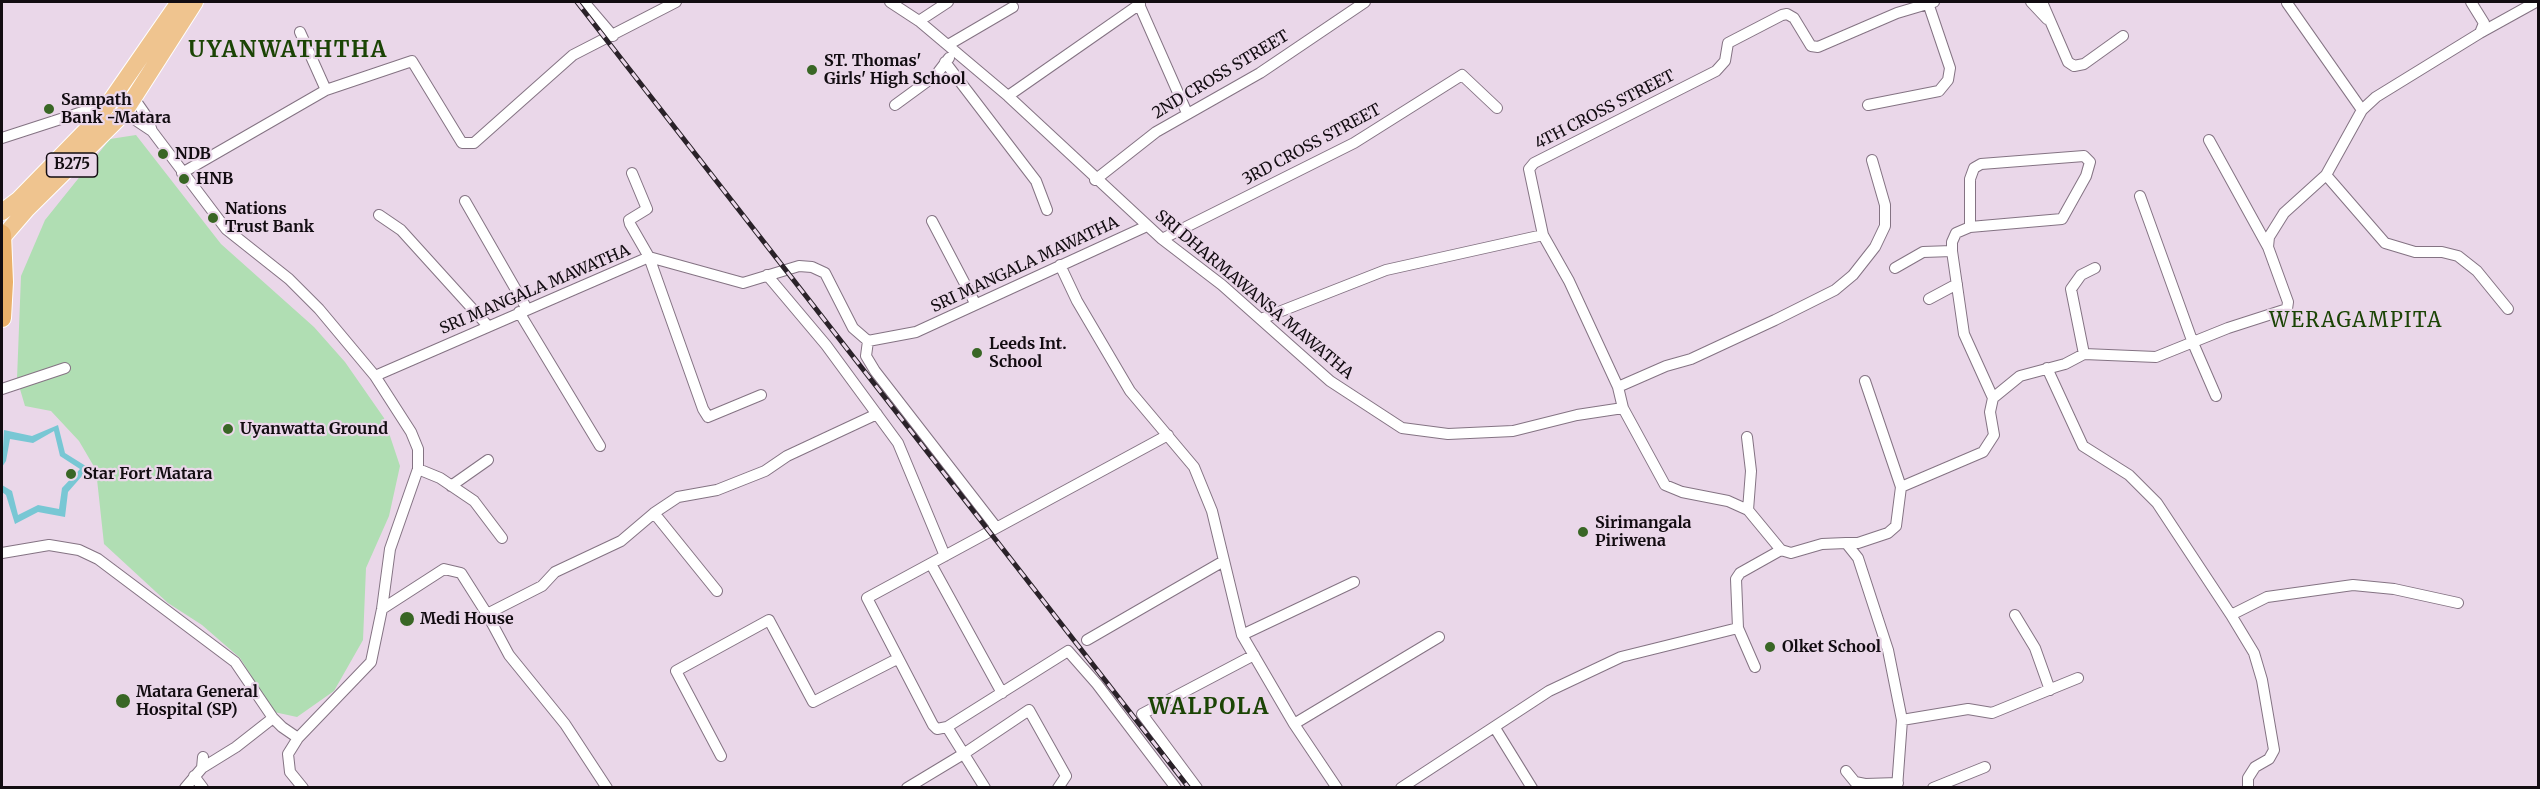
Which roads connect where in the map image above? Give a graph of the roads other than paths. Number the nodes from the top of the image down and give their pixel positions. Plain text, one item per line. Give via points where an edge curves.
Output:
1 (179, 2) edge
2 (195, 2) edge
3 (584, 2) edge
4 (676, 2) edge
5 (890, 2) edge
6 (948, 2) edge
7 (1365, 2) edge
8 (1931, 2) edge
9 (2031, 2) edge
10 (2042, 2) edge
11 (2471, 2) edge
12 (2536, 2) edge
13 (1139, 3) edge
14 (2287, 3) dead end
15 (1013, 7) dead end
16 (919, 21) junction
17 (2055, 28) junction
18 (300, 32) dead end
19 (2480, 33) junction
20 (613, 36) junction
21 (2123, 36) dead end
22 (951, 48) junction
23 (945, 62) junction
24 (326, 90) junction
25 (128, 92) junction
26 (1008, 96) junction
27 (110, 103) junction
28 (895, 105) dead end
29 (1868, 105) dead end
30 (1497, 108) dead end
31 (2362, 110) junction
32 (124, 113) junction
33 (1187, 113) junction
34 (152, 131) junction
35 (2, 138) edge
36 (2210, 140) dead end
37 (1872, 160) dead end
38 (182, 173) junction
39 (632, 173) dead end
40 (2326, 175) junction
41 (1095, 180) junction
42 (2140, 196) dead end
43 (465, 201) dead end
44 (1047, 210) dead end
45 (2, 212) edge
46 (379, 215) dead end
47 (932, 221) dead end
48 (1147, 226) junction
49 (1970, 226) junction
50 (1543, 235) junction
51 (2, 237) edge
52 (1161, 239) junction
53 (2268, 247) junction
54 (1952, 251) junction
55 (649, 257) junction
56 (1060, 265) junction
57 (1894, 268) dead end
58 (2095, 268) dead end
59 (767, 274) junction
60 (1957, 284) junction
61 (1929, 299) dead end
62 (975, 303) junction
63 (2508, 309) dead end
64 (523, 310) junction
65 (2, 318) edge
66 (1261, 320) junction
67 (488, 326) junction
68 (868, 341) junction
69 (2193, 343) junction
70 (2084, 354) junction
71 (65, 368) dead end
72 (2048, 368) junction
73 (375, 376) junction
74 (1865, 381) dead end
75 (1617, 387) junction
76 (2, 389) edge
77 (761, 395) dead end
78 (2216, 396) dead end
79 (1993, 398) junction
80 (1623, 408) junction
81 (877, 414) junction
82 (1168, 435) junction
83 (1747, 437) dead end
84 (600, 446) dead end
85 (488, 460) dead end
86 (418, 469) junction
87 (452, 486) junction
88 (1901, 487) junction
89 (1748, 510) junction
90 (654, 513) junction
91 (996, 528) junction
92 (502, 538) dead end
93 (1846, 543) junction
94 (1781, 550) junction
95 (2, 553) edge
96 (945, 556) junction
97 (1222, 562) junction
98 (931, 564) junction
99 (1354, 582) dead end
100 (717, 591) dead end
101 (2458, 603) dead end
102 (382, 609) junction
103 (487, 614) junction
104 (2015, 615) dead end
105 (2231, 615) junction
106 (1738, 628) junction
107 (1242, 635) junction
108 (1439, 637) dead end
109 (1087, 640) dead end
110 (1254, 655) junction
111 (897, 659) junction
112 (1755, 667) dead end
113 (2078, 678) dead end
114 (2050, 690) junction
115 (1002, 693) junction
116 (273, 718) junction
117 (1902, 720) junction
118 (1294, 724) junction
119 (282, 727) junction
120 (947, 727) junction
121 (1495, 728) junction
122 (298, 738) junction
123 (965, 753) junction
124 (288, 754) junction
125 (721, 756) dead end
126 (200, 767) junction
127 (1985, 767) dead end
128 (1846, 771) dead end
129 (1898, 785) edge
130 (186, 788) edge
131 (203, 788) edge
132 (303, 788) edge
133 (608, 788) edge
134 (907, 788) edge
135 (985, 788) edge
136 (1058, 788) edge
137 (1176, 788) edge
138 (1197, 788) edge
139 (1337, 788) edge
140 (1401, 788) edge
141 (1532, 788) edge
142 (1933, 788) edge
143 (2248, 788) edge

1 - 25 main road, B275
2 - 25 main road, B275
3 - 20 street
4 - 20 street
5 - 16 street, SRI DHARMAWANSA MAWATHA
6 - 16 street
7 - 33 street, 2ND CROSS STREET via 1260,73
8 - 29 street via 1950,68 1948,80 1939,91
8 - 50 street, 4TH CROSS STREET via 1818,47 1811,46 1797,22 1787,14 1728,43 1725,61 1716,71 1534,163 1529,169
9 - 17 street
10 - 17 street
11 - 19 street via 2484,22
12 - 19 street
13 - 26 street
13 - 33 street
14 - 31 street
15 - 22 street
16 - 22 street, SRI DHARMAWANSA MAWATHA
17 - 21 street via 2068,62 2074,66 2084,64
18 - 24 street
19 - 31 street via 2376,97
20 - 24 street via 573,55 474,144 462,144 412,61
22 - 23 street
22 - 26 street, SRI DHARMAWANSA MAWATHA
23 - 28 street via 936,75
23 - 44 street via 1036,181
24 - 38 street
25 - 27 main road, B275
25 - 32 main road, B275
25 - 34 street via 147,117
26 - 41 street, SRI DHARMAWANSA MAWATHA
27 - 32 street
27 - 35 street
27 - 45 main road, B275
30 - 52 street, 3RD CROSS STREET via 1462,75 1354,143
31 - 40 street
32 - 34 street
32 - 51 main road, B275
33 - 41 street, 2ND CROSS STREET
34 - 38 street
36 - 53 street
37 - 75 street via 1885,205 1885,226 1875,247 1853,275 1835,290 1775,320 1691,359
38 - 73 street via 226,230 289,279
39 - 55 street via 647,209 629,220
40 - 53 street via 2284,213 2269,237
40 - 63 street via 2385,243 2415,252 2458,256 2477,271
41 - 48 street, SRI DHARMAWANSA MAWATHA
42 - 69 street
43 - 64 street
46 - 67 street via 401,230
47 - 62 street
48 - 52 street, SRI DHARMAWANSA MAWATHA
48 - 56 street, SRI MANGALA MAWATHA
49 - 49 street via 2062,219 2090,162 2084,156 1981,164 1974,168 1970,179
49 - 54 street via 1956,233
50 - 66 street via 1386,270
50 - 75 street via 1569,281
51 - 65 highway
52 - 66 street, SRI DHARMAWANSA MAWATHA
53 - 69 street via 2288,302 2287,309
54 - 57 street via 1923,252
54 - 60 street
55 - 59 street, SRI MANGALA MAWATHA via 743,283
55 - 64 street, SRI MANGALA MAWATHA
55 - 77 street via 708,417
56 - 62 street, SRI MANGALA MAWATHA
56 - 82 street via 1130,391
58 - 70 street via 2081,275 2071,289
59 - 68 street, SRI MANGALA MAWATHA via 799,266 825,273 853,328
59 - 81 street
60 - 61 street
60 - 79 street via 1964,334
62 - 68 street, SRI MANGALA MAWATHA via 916,332
64 - 67 street, SRI MANGALA MAWATHA
64 - 84 street
66 - 80 street, SRI DHARMAWANSA MAWATHA via 1330,381 1402,428 1448,434 1513,430 1577,414
67 - 73 street, SRI MANGALA MAWATHA
68 - 91 street via 866,356 874,371
69 - 70 street via 2156,357
69 - 78 street
70 - 72 street
71 - 76 street
72 - 79 street via 2020,376
72 - 105 street via 2084,446 2129,475 2157,503
73 - 86 street via 411,432 418,449
74 - 88 street
75 - 80 street
79 - 88 street via 1990,412 1994,435 1983,452
80 - 89 street via 1665,485
81 - 90 street via 787,456 765,471 717,490 678,496
81 - 96 street via 898,443
82 - 91 street
82 - 97 street via 1194,467 1201,483 1212,511
83 - 89 street via 1751,471
85 - 87 street
86 - 87 street
86 - 102 street via 390,549
87 - 92 street via 474,501
88 - 93 street via 1896,526 1868,540
89 - 94 street
90 - 100 street
90 - 103 street via 621,541 555,572 542,586
91 - 96 street
93 - 94 street via 1822,544 1791,553
93 - 117 street via 1858,558 1869,587 1888,650
94 - 106 street via 1736,579
95 - 116 street via 49,545 79,550 98,559 235,662
96 - 98 street
97 - 107 street
97 - 109 street
98 - 111 street via 867,598
98 - 115 street
99 - 107 street
101 - 105 street via 2353,585 2267,597
102 - 103 street via 444,569 461,573
102 - 122 street via 371,662
103 - 133 street via 509,655 565,724
104 - 114 street via 2035,648
105 - 143 street via 2254,653 2274,750 2269,759 2254,767
106 - 112 street
106 - 121 street via 1622,657 1549,691
107 - 110 street
108 - 118 street
110 - 118 street
110 - 138 street via 1142,714
111 - 120 street via 933,725 937,729
111 - 125 street via 813,702 769,620 675,671
113 - 114 street
114 - 117 street via 1992,713 1968,709
115 - 120 street
115 - 137 street via 1068,651
116 - 119 street
116 - 126 street via 236,747
117 - 129 street
118 - 139 street
119 - 122 street
119 - 124 street
120 - 123 street
121 - 140 street
121 - 141 street
122 - 124 street
123 - 134 street
123 - 135 street
123 - 136 street via 1029,710 1066,776
124 - 132 street via 290,772
126 - 130 street
126 - 131 street
127 - 142 street
128 - 129 street via 1855,782

